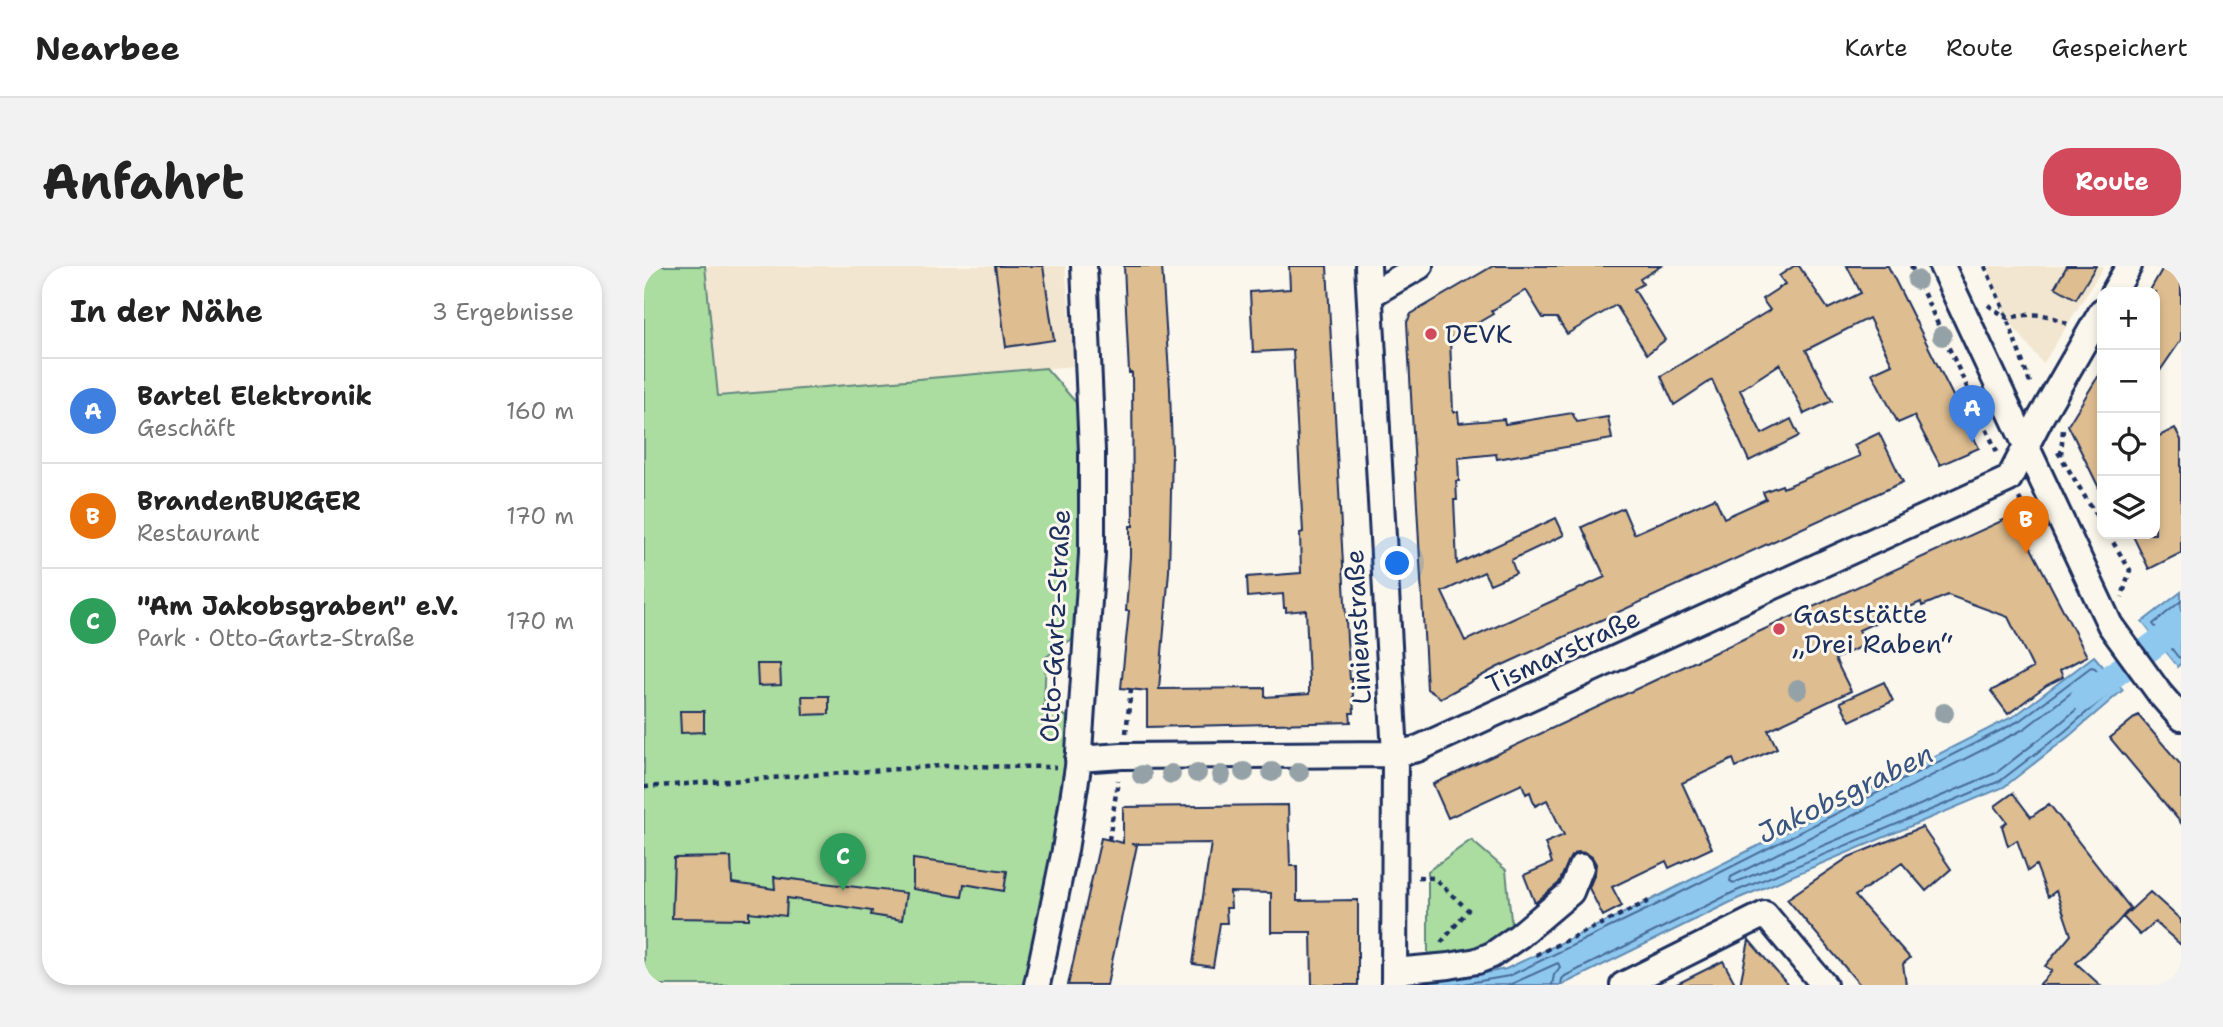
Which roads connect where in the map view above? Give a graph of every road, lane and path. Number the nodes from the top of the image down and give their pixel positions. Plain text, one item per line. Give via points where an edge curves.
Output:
1 (1084, 266) edge
2 (1368, 266) edge
3 (1420, 266) edge
4 (1942, 266) edge
5 (1985, 266) edge
6 (2129, 266) edge
7 (2117, 287) edge
8 (1370, 295) junction
9 (2097, 320) edge
10 (2088, 335) junction
11 (2027, 447) junction
12 (2061, 456) dead end
13 (2097, 517) edge
14 (2111, 539) edge
15 (2118, 616) junction
16 (2181, 718) edge
17 (1395, 754) junction
18 (1078, 759) junction
19 (1049, 767) dead end
20 (644, 787) edge
21 (1581, 867) dead end
22 (1395, 875) junction
23 (1649, 901) dead end
24 (1435, 950) dead end
25 (1530, 958) dead end
26 (1394, 979) edge
27 (1037, 985) edge
28 (1623, 985) edge
29 (1824, 985) edge

1 - 18 street, Otto-Gartz-Straße via 1092,554
2 - 8 street, Linienstraße
3 - 8 street
4 - 11 street
5 - 10 path via 2007,318 2053,316
6 - 7 street
8 - 17 street, Linienstraße
9 - 10 street, Tismarstraße
10 - 11 street, Tismarstraße
11 - 15 street
11 - 17 street, Tismarstraße via 2009,479 1502,711
12 - 13 path
14 - 15 path via 2130,570
15 - 16 street via 2160,694
17 - 18 street, Tismarstraße
17 - 22 street, Linienstraße
18 - 27 street, Otto-Gartz-Straße
19 - 20 path via 940,766
21 - 26 street via 1571,892 1493,954
22 - 24 path via 1434,878 1468,910
22 - 26 street, Linienstraße
23 - 25 path
28 - 29 street via 1765,914

